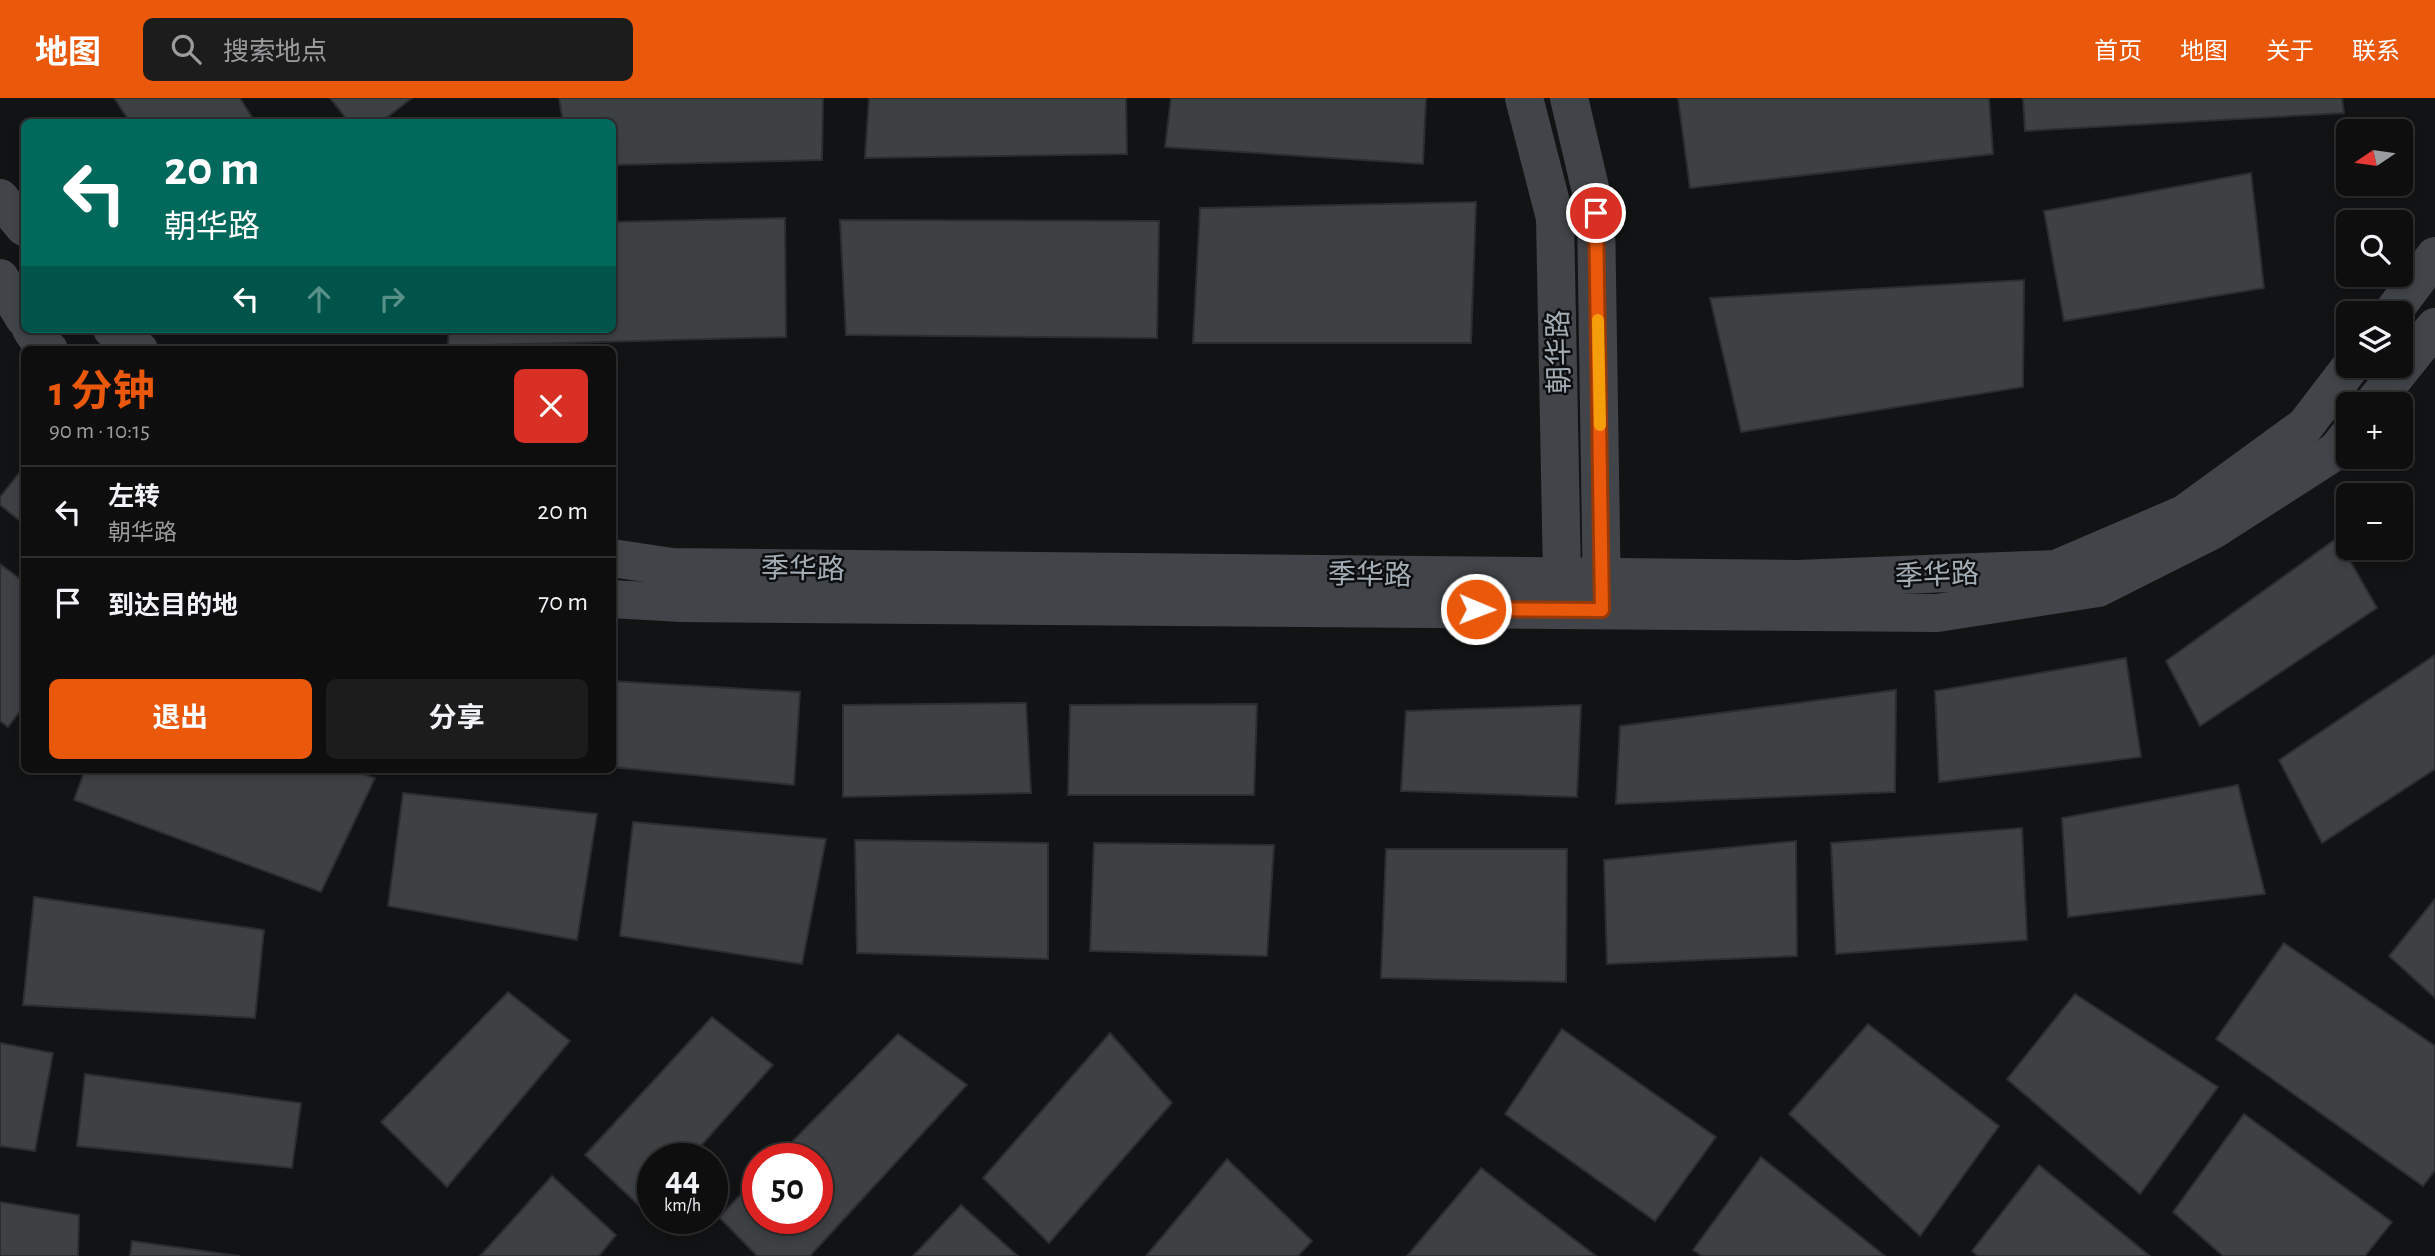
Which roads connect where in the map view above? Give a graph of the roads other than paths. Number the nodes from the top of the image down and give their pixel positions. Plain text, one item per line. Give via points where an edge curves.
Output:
1 (1524, 98) edge
2 (1569, 98) edge
3 (0, 198) edge
4 (21, 224) edge
5 (2435, 256) edge
6 (0, 278) edge
7 (2401, 301) edge
8 (21, 313) edge
9 (2435, 327) edge
10 (117, 333) edge
11 (134, 346) edge
12 (2342, 378) edge
13 (2383, 392) edge
14 (2336, 451) edge
15 (616, 559) edge
16 (1560, 593) junction
17 (1602, 593) junction
18 (616, 599) edge

1 - 16 main road, 朝华路 via 1555,218
2 - 17 main road, 朝华路 via 1596,213
3 - 4 main road
5 - 7 main road
6 - 8 main road
9 - 13 main road
10 - 11 main road
12 - 17 main road, 季华路 via 2305,426 2184,514 2056,569 1797,579
14 - 17 main road, 季华路 via 2213,530 2098,588 1937,613
15 - 16 main road, 季华路 via 672,567
16 - 17 main road, 季华路
16 - 18 main road, 季华路 via 695,603

